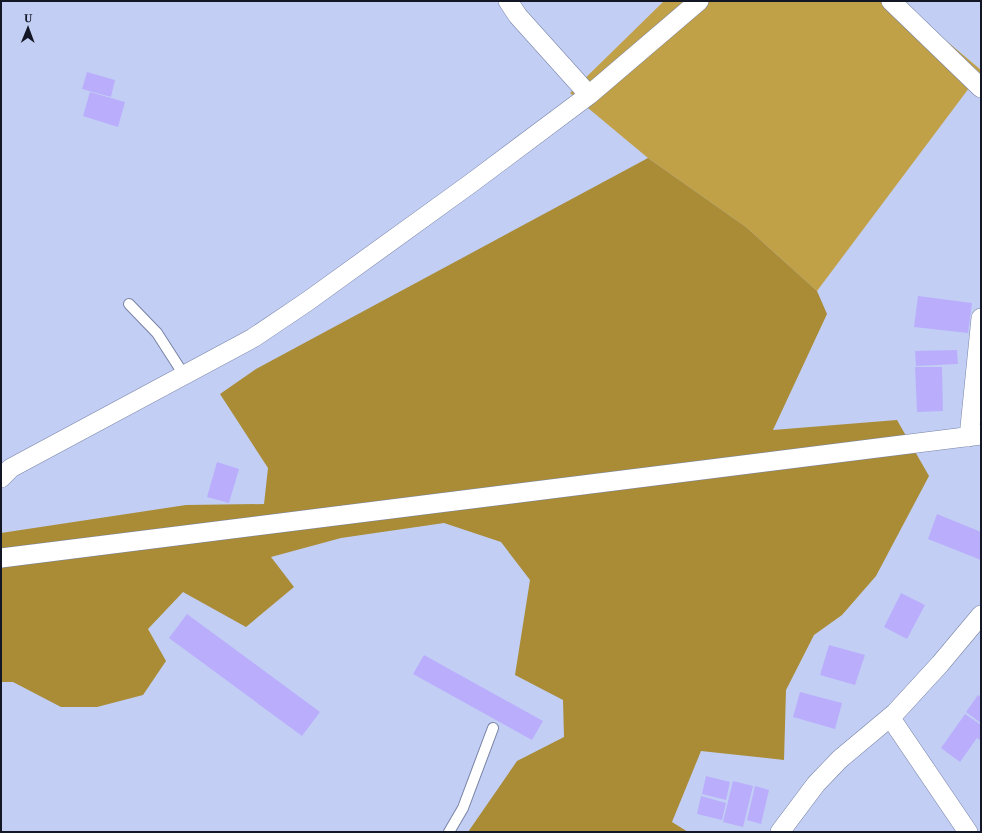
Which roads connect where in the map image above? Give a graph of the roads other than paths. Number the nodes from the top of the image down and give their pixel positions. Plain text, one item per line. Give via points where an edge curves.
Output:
1 (508, 1) edge
2 (699, 1) edge
3 (891, 1) edge
4 (981, 88) edge
5 (588, 95) junction
6 (129, 304) dead end
7 (981, 318) edge
8 (184, 375) junction
9 (975, 436) edge
10 (1, 478) edge
11 (1, 558) edge
12 (981, 615) edge
13 (890, 717) junction
14 (493, 728) dead end
15 (449, 832) edge
16 (780, 832) edge
17 (968, 832) edge

1 - 5 street via 518,16
2 - 5 street
3 - 4 street
5 - 8 street via 308,301 253,338
6 - 8 lane via 157,333
7 - 9 street
8 - 10 street via 12,468
9 - 11 street
12 - 13 street via 940,664
13 - 16 street via 840,759 816,784
13 - 17 street
14 - 15 lane via 463,808

